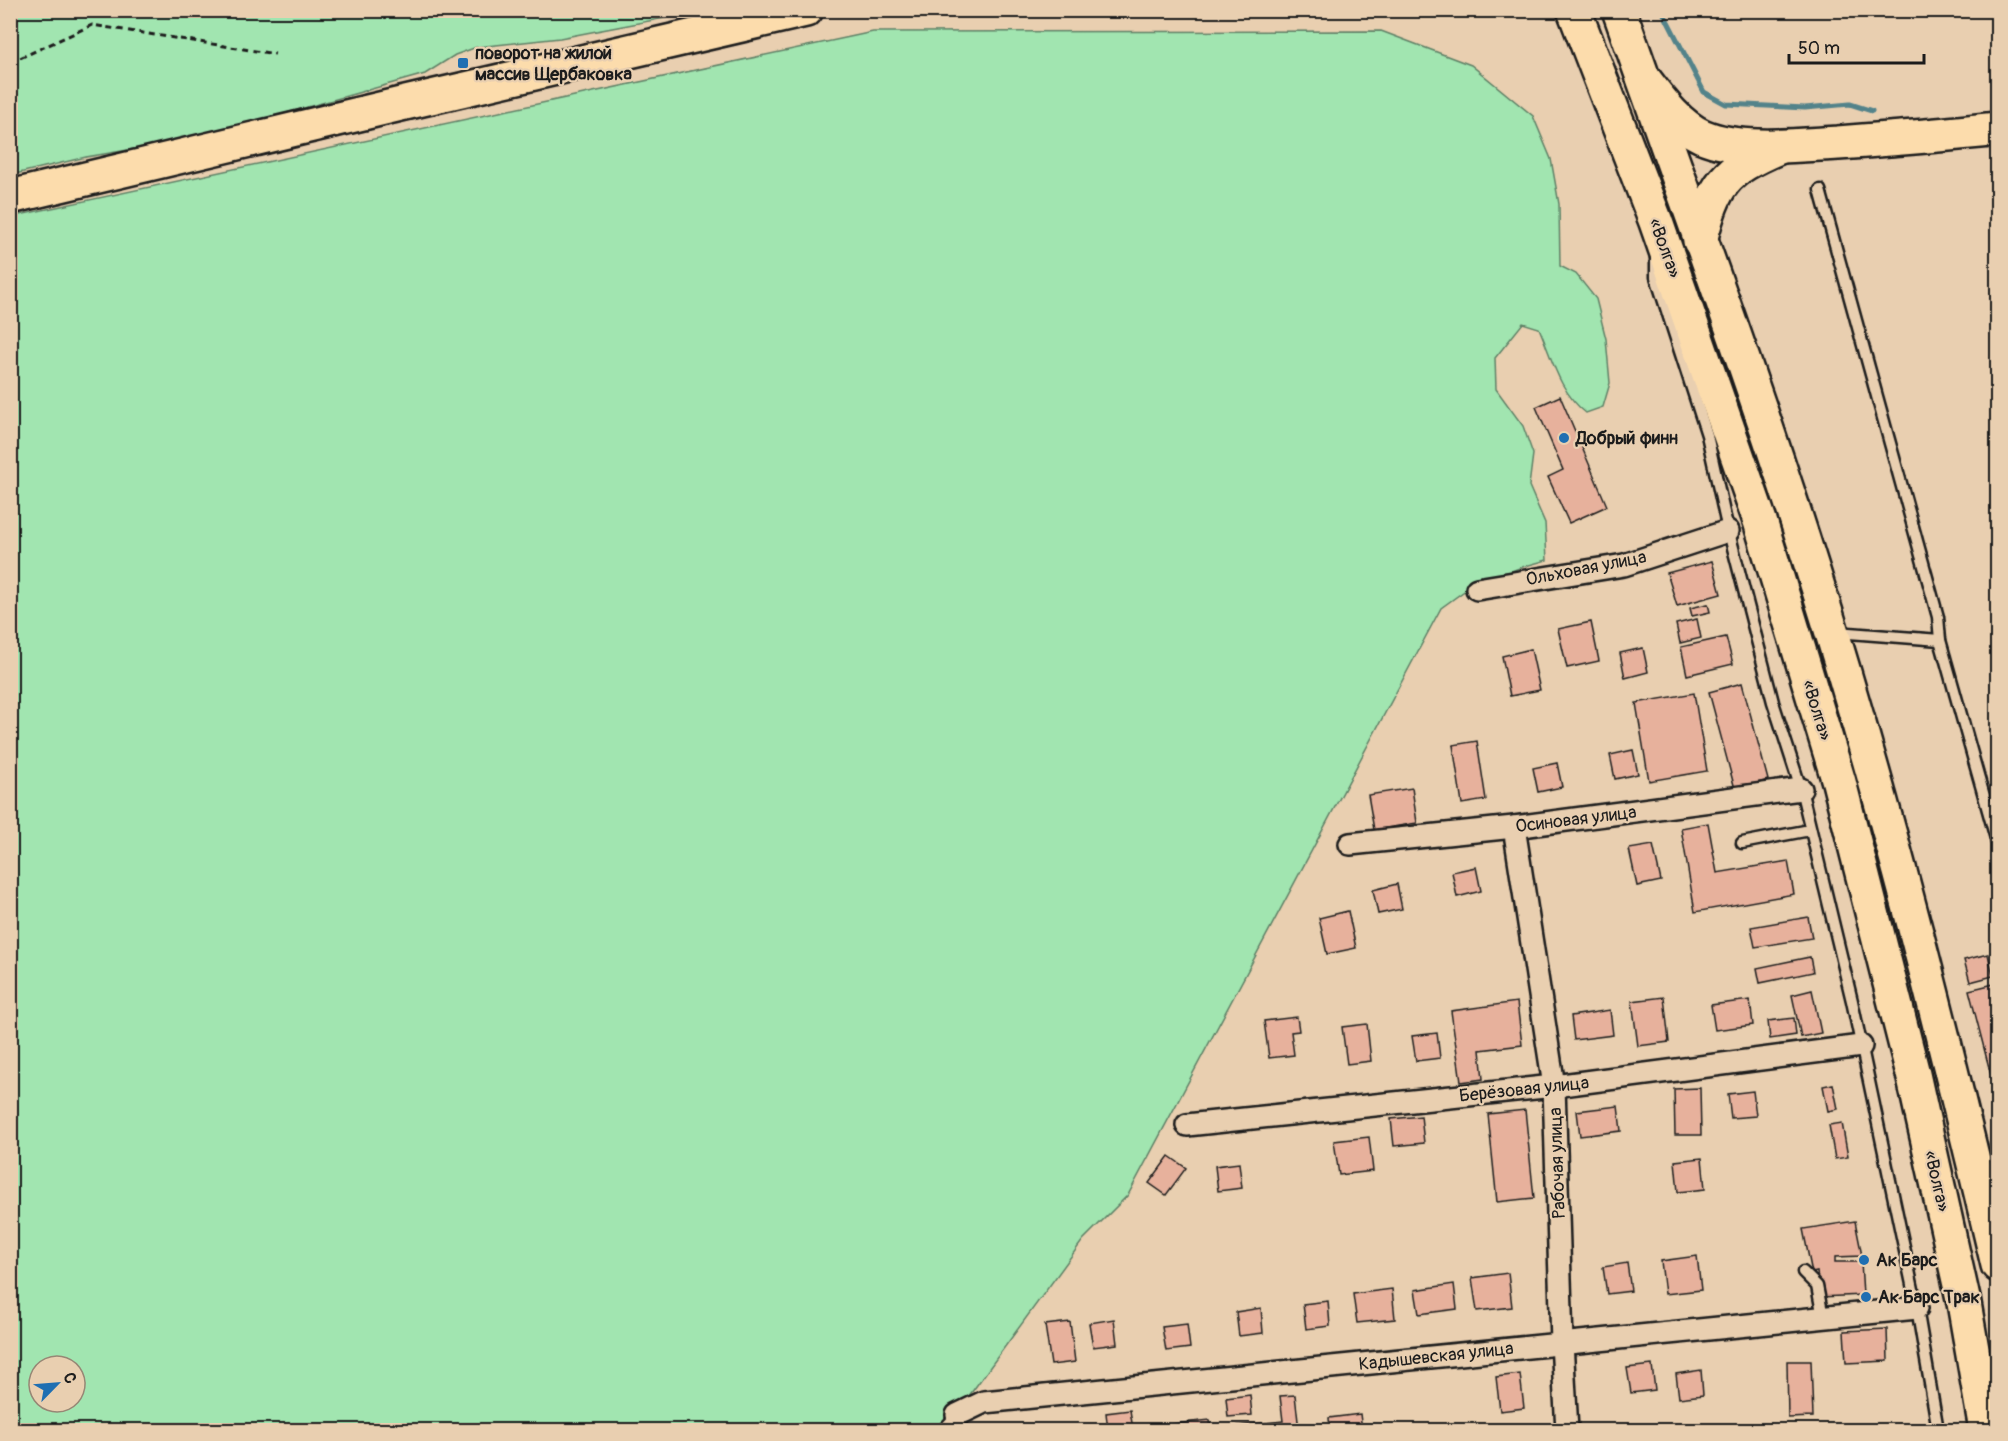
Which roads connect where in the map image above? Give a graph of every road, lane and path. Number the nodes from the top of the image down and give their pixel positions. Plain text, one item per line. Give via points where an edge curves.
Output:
1 (806, 10) edge
2 (1574, 10) edge
3 (1619, 10) edge
4 (275, 54) dead end
5 (10, 60) edge
6 (1642, 77) junction
7 (1998, 129) edge
8 (1780, 146) junction
9 (1820, 190) dead end
10 (10, 197) edge
11 (1656, 222) junction
12 (1700, 241) junction
13 (1728, 531) junction
14 (1477, 589) dead end
15 (1831, 632) junction
16 (1940, 640) junction
17 (1801, 789) junction
18 (1514, 827) junction
19 (1810, 830) junction
20 (1742, 843) dead end
21 (1350, 844) dead end
22 (1998, 846) edge
23 (1861, 1046) junction
24 (1554, 1086) junction
25 (1187, 1125) dead end
26 (1997, 1262) edge
27 (1803, 1272) dead end
28 (1917, 1308) junction
29 (1823, 1317) junction
30 (1562, 1342) junction
31 (950, 1423) edge
32 (1567, 1431) edge
33 (1938, 1431) edge
34 (1986, 1431) edge

1 - 10 main road
2 - 11 main road, «Волга»
3 - 6 main road, «Волга»
4 - 5 path via 92,25
6 - 8 main road via 1671,112 1697,133 1717,141
6 - 12 main road, «Волга»
7 - 8 main road
8 - 12 main road via 1747,161 1728,176 1716,192
9 - 16 lane via 1938,617
11 - 13 lane via 1656,277 1707,435
11 - 34 main road, «Волга» via 1760,521 1839,782 1913,1074 1964,1303
12 - 15 main road, «Волга»
13 - 14 street, Ольховая улица via 1624,564
13 - 17 lane via 1773,702
15 - 16 lane
15 - 26 main road, «Волга» via 1912,912
16 - 22 lane
17 - 18 street, Осиновая улица
17 - 19 lane
18 - 21 street, Осиновая улица
18 - 24 street, Рабочая улица
19 - 20 lane
19 - 23 lane
23 - 24 street, Берёзовая улица
23 - 28 lane
24 - 25 street, Берёзовая улица
24 - 30 street, Рабочая улица
27 - 29 lane via 1817,1286
28 - 29 street, Кадышевская улица
28 - 33 lane
29 - 30 street, Кадышевская улица
30 - 31 street, Кадышевская улица via 984,1402
30 - 32 street, Рабочая улица

